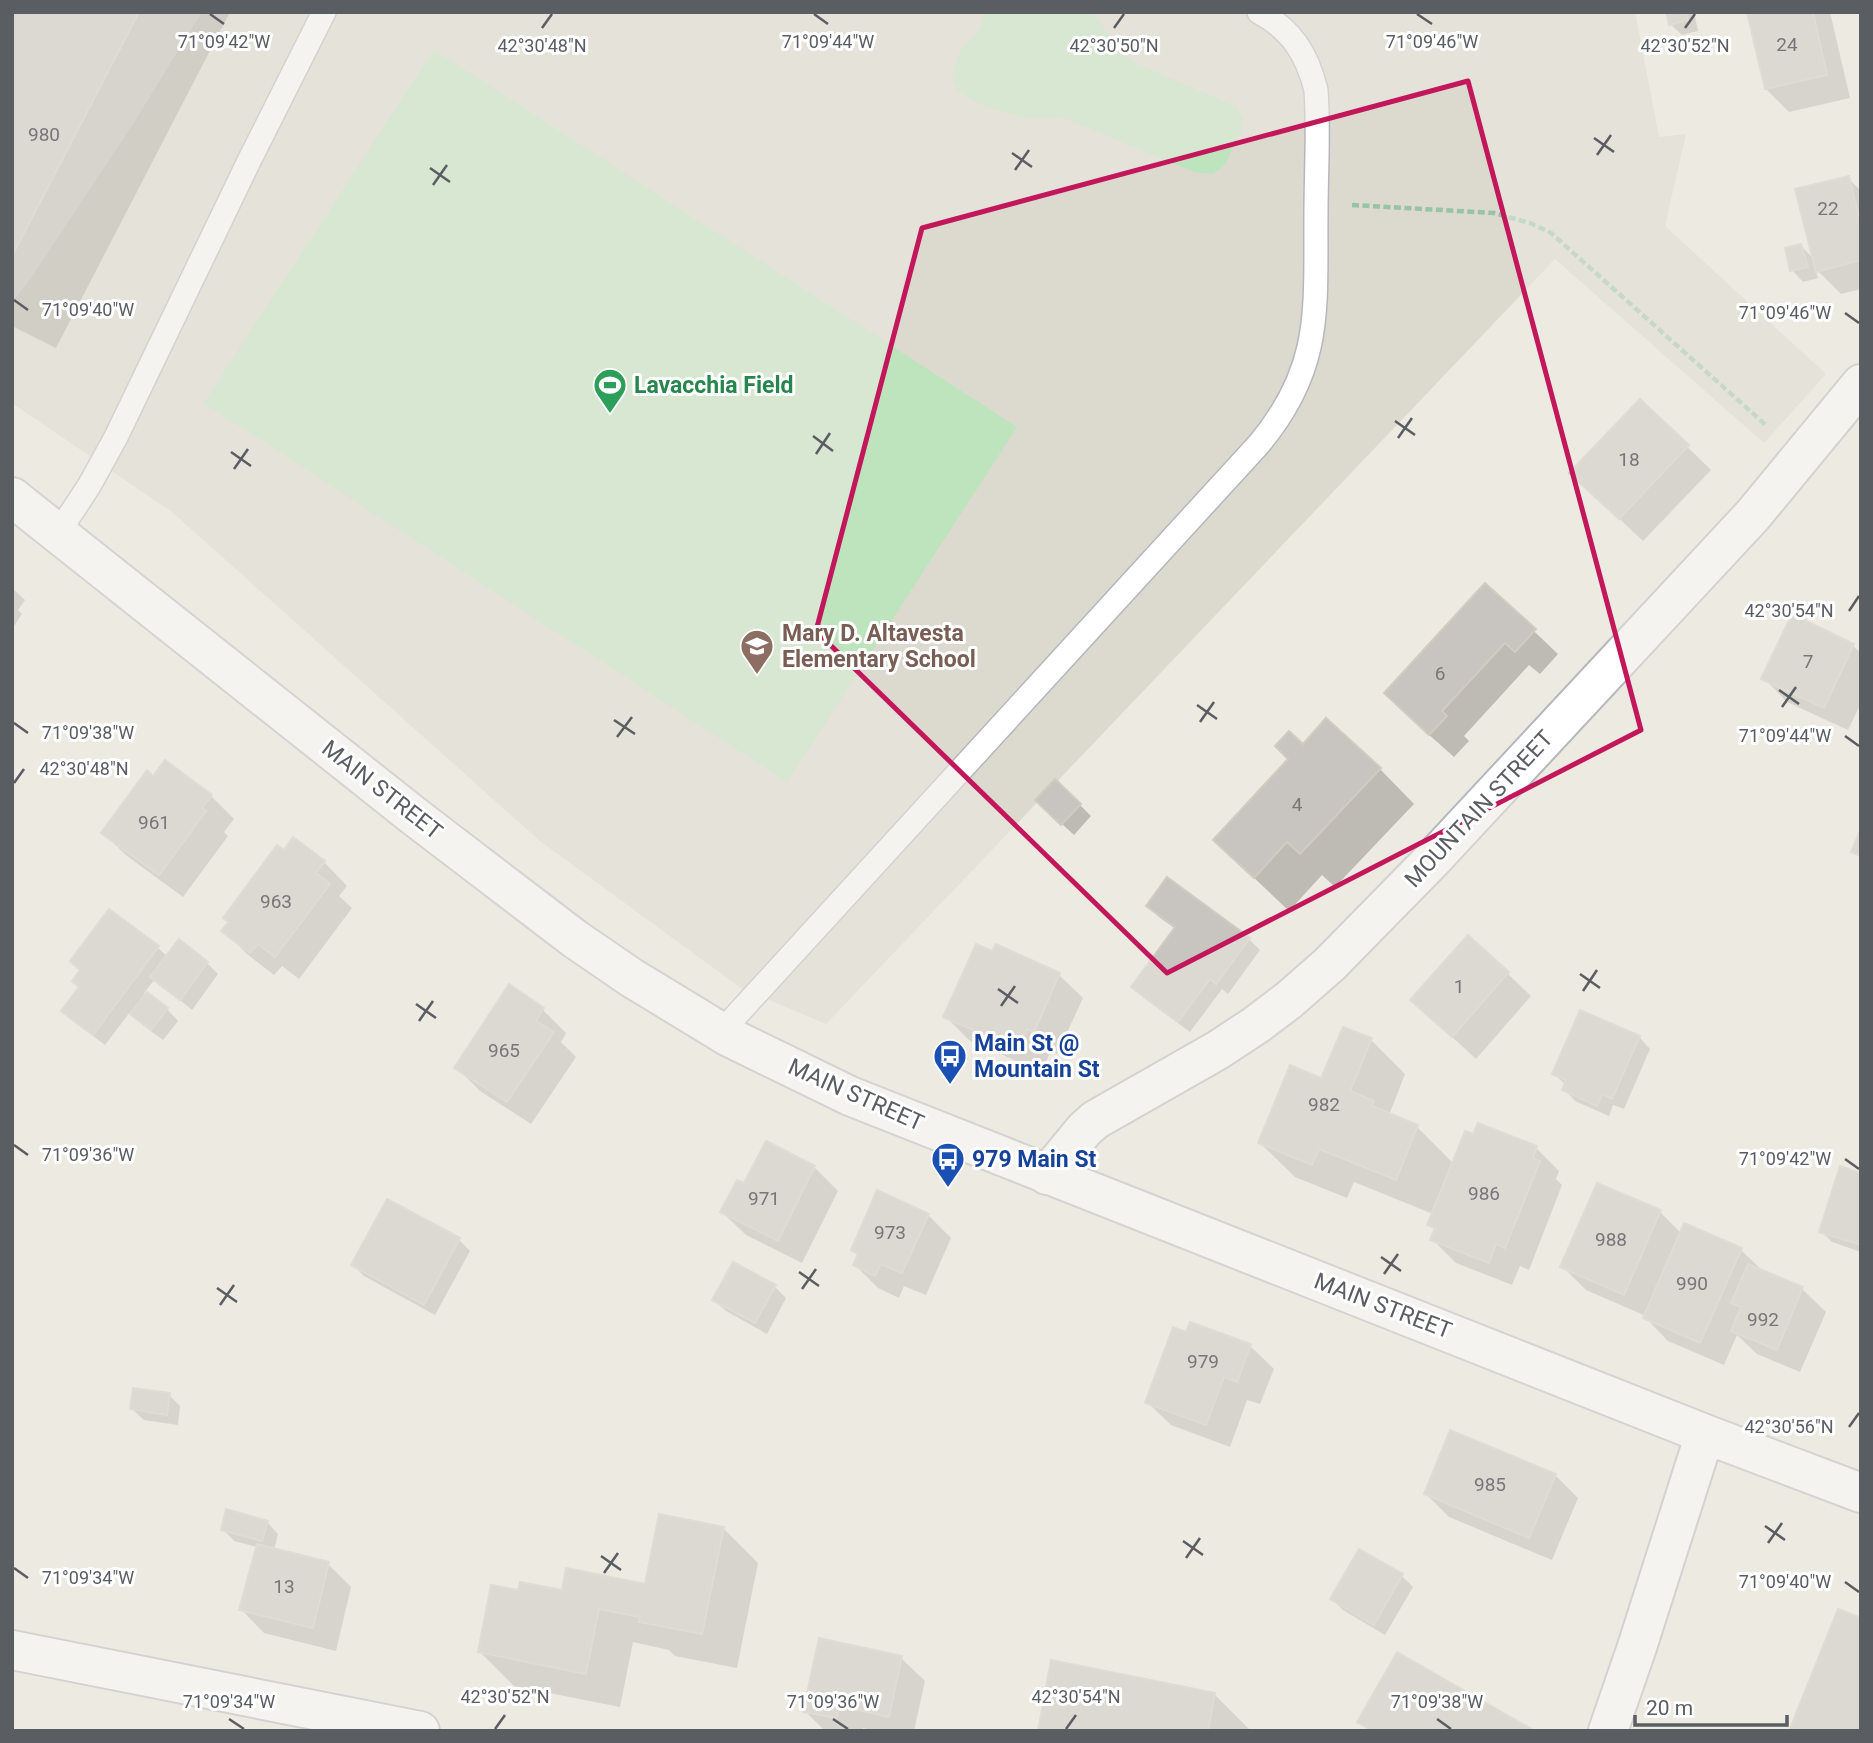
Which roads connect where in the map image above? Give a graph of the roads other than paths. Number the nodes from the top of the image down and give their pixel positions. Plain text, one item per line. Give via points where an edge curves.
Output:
1 (324, 12) edge
2 (1259, 12) edge
3 (1861, 384) edge
4 (12, 497) edge
5 (58, 533) junction
6 (721, 1032) junction
7 (1047, 1174) junction
8 (1705, 1434) junction
9 (1861, 1493) edge
10 (12, 1650) edge
11 (420, 1731) edge
12 (1608, 1731) edge

1 - 5 lane via 116,437
2 - 6 lane via 1290,35 1302,52 1311,70 1316,101 1314,319 1308,359 1293,396 1272,429
3 - 7 main road, MOUNTAIN STREET via 1753,515 1330,964 1256,1025 1095,1120
4 - 5 main road, MAIN STREET
5 - 6 main road, MAIN STREET via 575,939
6 - 7 main road, MAIN STREET via 850,1096
7 - 8 main road, MAIN STREET
8 - 9 main road, MAIN STREET
8 - 12 main road
10 - 11 main road

